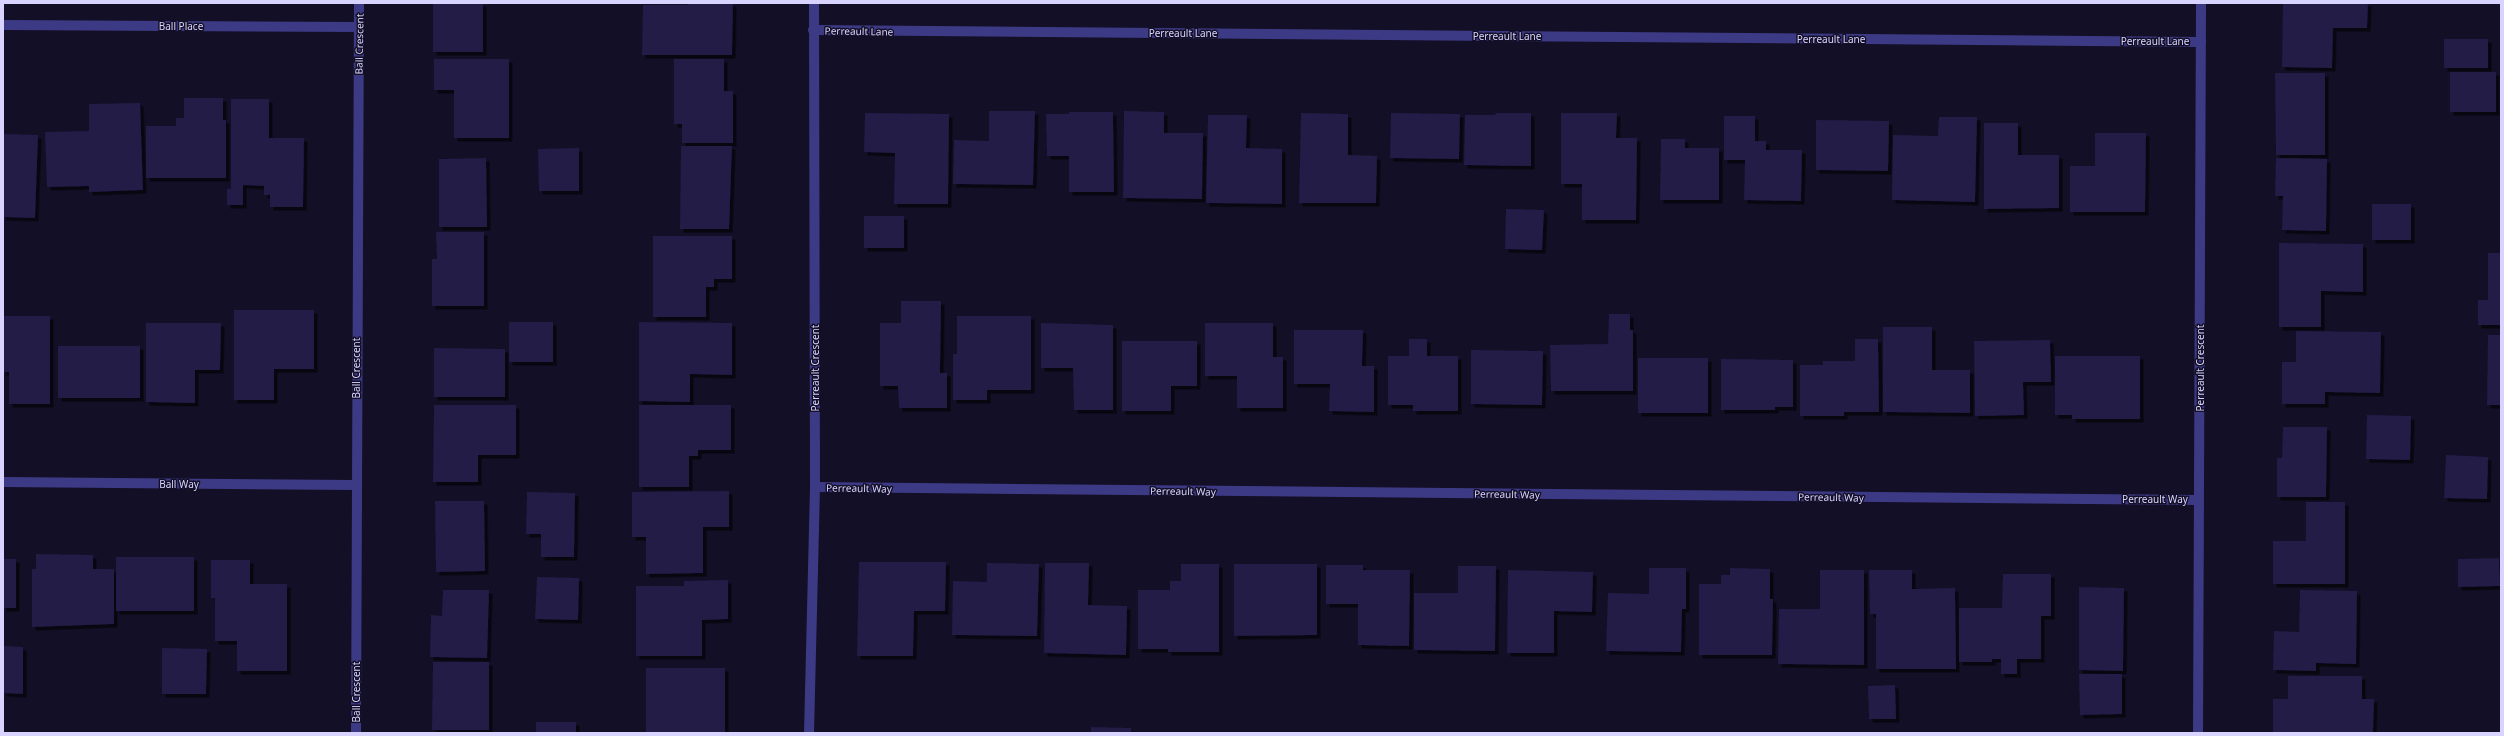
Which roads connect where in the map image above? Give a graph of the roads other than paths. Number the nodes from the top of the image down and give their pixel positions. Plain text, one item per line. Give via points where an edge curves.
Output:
1 (359, 3) edge
2 (814, 3) edge
3 (2201, 3) edge
4 (3, 25) edge
5 (359, 27) junction
6 (814, 30) junction
7 (2201, 42) junction
8 (3, 482) edge
9 (355, 485) junction
10 (815, 487) junction
11 (2198, 500) junction
12 (356, 733) edge
13 (809, 733) edge
14 (2198, 733) edge

1 - 5 street, Ball Crescent
2 - 6 street, Perreault Crescent
3 - 7 street, Perreault Crescent
4 - 5 street, Ball Place
5 - 9 street, Ball Crescent
6 - 7 street, Perreault Lane
6 - 10 street, Perreault Crescent
7 - 11 street, Perreault Crescent
8 - 9 street, Ball Way
9 - 12 street, Ball Crescent
10 - 11 street, Perreault Way
10 - 13 street, Perreault Crescent
11 - 14 street, Perreault Crescent

